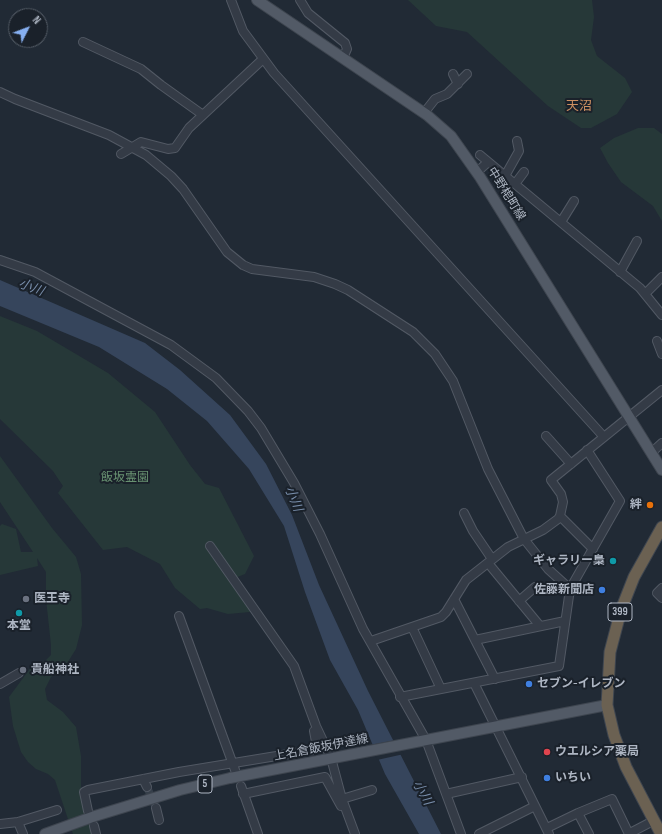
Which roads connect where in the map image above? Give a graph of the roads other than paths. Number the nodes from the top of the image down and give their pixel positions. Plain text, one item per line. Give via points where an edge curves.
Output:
1 (231, 0) edge
2 (257, 0) edge
3 (300, 0) edge
4 (83, 42) dead end
5 (344, 58) junction
6 (263, 59) junction
7 (453, 74) dead end
8 (467, 74) dead end
9 (458, 84) junction
10 (0, 92) edge
11 (424, 113) junction
12 (203, 115) junction
13 (517, 141) dead end
14 (133, 146) junction
15 (121, 154) dead end
16 (480, 155) dead end
17 (488, 162) junction
18 (477, 172) junction
19 (524, 172) dead end
20 (505, 176) junction
21 (515, 184) junction
22 (574, 201) dead end
23 (561, 222) junction
24 (637, 240) dead end
25 (0, 260) edge
26 (620, 272) junction
27 (662, 277) edge
28 (645, 294) junction
29 (662, 314) edge
30 (657, 341) dead end
31 (662, 354) edge
32 (662, 390) edge
33 (629, 416) junction
34 (546, 436) dead end
35 (604, 437) junction
36 (662, 444) edge
37 (587, 450) junction
38 (651, 453) junction
39 (571, 464) junction
40 (662, 470) edge
41 (464, 513) dead end
42 (560, 516) junction
43 (662, 528) edge
44 (524, 539) junction
45 (210, 546) dead end
46 (593, 549) junction
47 (490, 561) junction
48 (535, 587) dead end
49 (662, 588) edge
50 (570, 589) junction
51 (662, 598) edge
52 (454, 599) junction
53 (519, 601) junction
54 (179, 616) dead end
55 (565, 621) junction
56 (540, 626) junction
57 (412, 627) junction
58 (475, 640) junction
59 (371, 641) junction
60 (19, 673) dead end
61 (495, 679) junction
62 (474, 683) junction
63 (0, 684) edge
64 (441, 689) junction
65 (400, 697) junction
66 (607, 705) junction
67 (316, 726) junction
68 (496, 726) junction
69 (422, 742) junction
70 (331, 758) junction
71 (234, 767) junction
72 (522, 777) junction
73 (143, 779) junction
74 (147, 787) tunnel mouth
75 (372, 790) dead end
76 (446, 794) junction
77 (342, 799) junction
78 (535, 806) junction
79 (345, 807) junction
80 (156, 808) tunnel mouth
81 (57, 810) dead end
82 (88, 811) dead end
83 (578, 812) junction
84 (159, 820) dead end
85 (653, 821) junction
86 (18, 822) junction
87 (0, 824) edge
88 (548, 831) edge
89 (23, 834) edge
90 (45, 834) edge
91 (258, 834) edge
92 (355, 834) edge
93 (461, 834) edge
94 (479, 834) edge
95 (589, 834) edge
96 (630, 834) edge
97 (661, 834) edge

1 - 6 street via 243,31
2 - 5 main road, 中野梍町線
3 - 5 street via 308,13 346,43
4 - 12 street via 141,69
5 - 11 main road, 中野梍町線
6 - 12 street
6 - 35 street via 314,119
7 - 9 street
8 - 9 street
9 - 11 street via 447,94 435,99
10 - 14 street
11 - 18 main road, 中野梍町線 via 451,136
12 - 14 street via 172,149 141,142
13 - 20 street via 519,151
14 - 15 street
14 - 44 street via 171,176 195,205 227,252 243,265 252,269 314,277 335,284 400,323 427,345 444,365 453,381 488,469
16 - 17 street
17 - 18 street
17 - 20 street
18 - 33 main road, 中野梍町線
19 - 21 street
20 - 21 street
21 - 23 street
22 - 23 street
23 - 26 street
24 - 26 street
25 - 59 street via 36,272 151,333 196,362 235,396 261,428 294,483 363,630
26 - 28 street
27 - 28 street
28 - 29 street
30 - 31 street
32 - 33 street
33 - 35 street
33 - 38 main road, 中野梍町線
34 - 39 street
35 - 37 street
36 - 38 street
37 - 39 street
37 - 46 street via 620,501
38 - 40 main road, 中野梍町線
39 - 42 street via 551,480 561,494 563,502
41 - 47 street
42 - 44 street via 543,530
42 - 46 street
43 - 66 highway, 399 via 634,577 621,610 610,652
44 - 47 street
44 - 50 street via 548,569
45 - 67 street via 292,662
46 - 50 street
47 - 52 street via 466,580
47 - 53 street
48 - 53 street
49 - 51 street via 657,593
50 - 55 street
52 - 57 street via 441,617
52 - 58 street
53 - 56 street
54 - 71 street
55 - 56 street
55 - 61 street via 559,666
56 - 58 street
57 - 59 street
57 - 64 street
58 - 61 street
59 - 65 street
60 - 63 street
61 - 62 street
62 - 64 street
62 - 68 street
64 - 65 street
65 - 69 street
66 - 68 main road, 上名倉飯坂伊達線 / 5
66 - 85 highway, 399 via 626,768
67 - 70 street
67 - 71 street via 314,730 317,747 313,750
68 - 69 main road, 上名倉飯坂伊達線 / 5
68 - 72 street
69 - 70 main road, 上名倉飯坂伊達線 / 5
69 - 76 street
70 - 77 street
70 - 90 main road, 上名倉飯坂伊達線 / 5 via 180,790
71 - 73 street
72 - 76 street
72 - 78 street
73 - 74 street
73 - 82 street via 84,792
75 - 77 street
76 - 93 street
77 - 79 street
78 - 88 street
78 - 94 street
79 - 91 street via 340,806 325,777 242,790
79 - 92 street
80 - 84 street
81 - 86 street
83 - 88 street
83 - 95 street
83 - 96 street via 612,799
85 - 96 street
85 - 97 highway, 399
86 - 87 street
86 - 89 street

